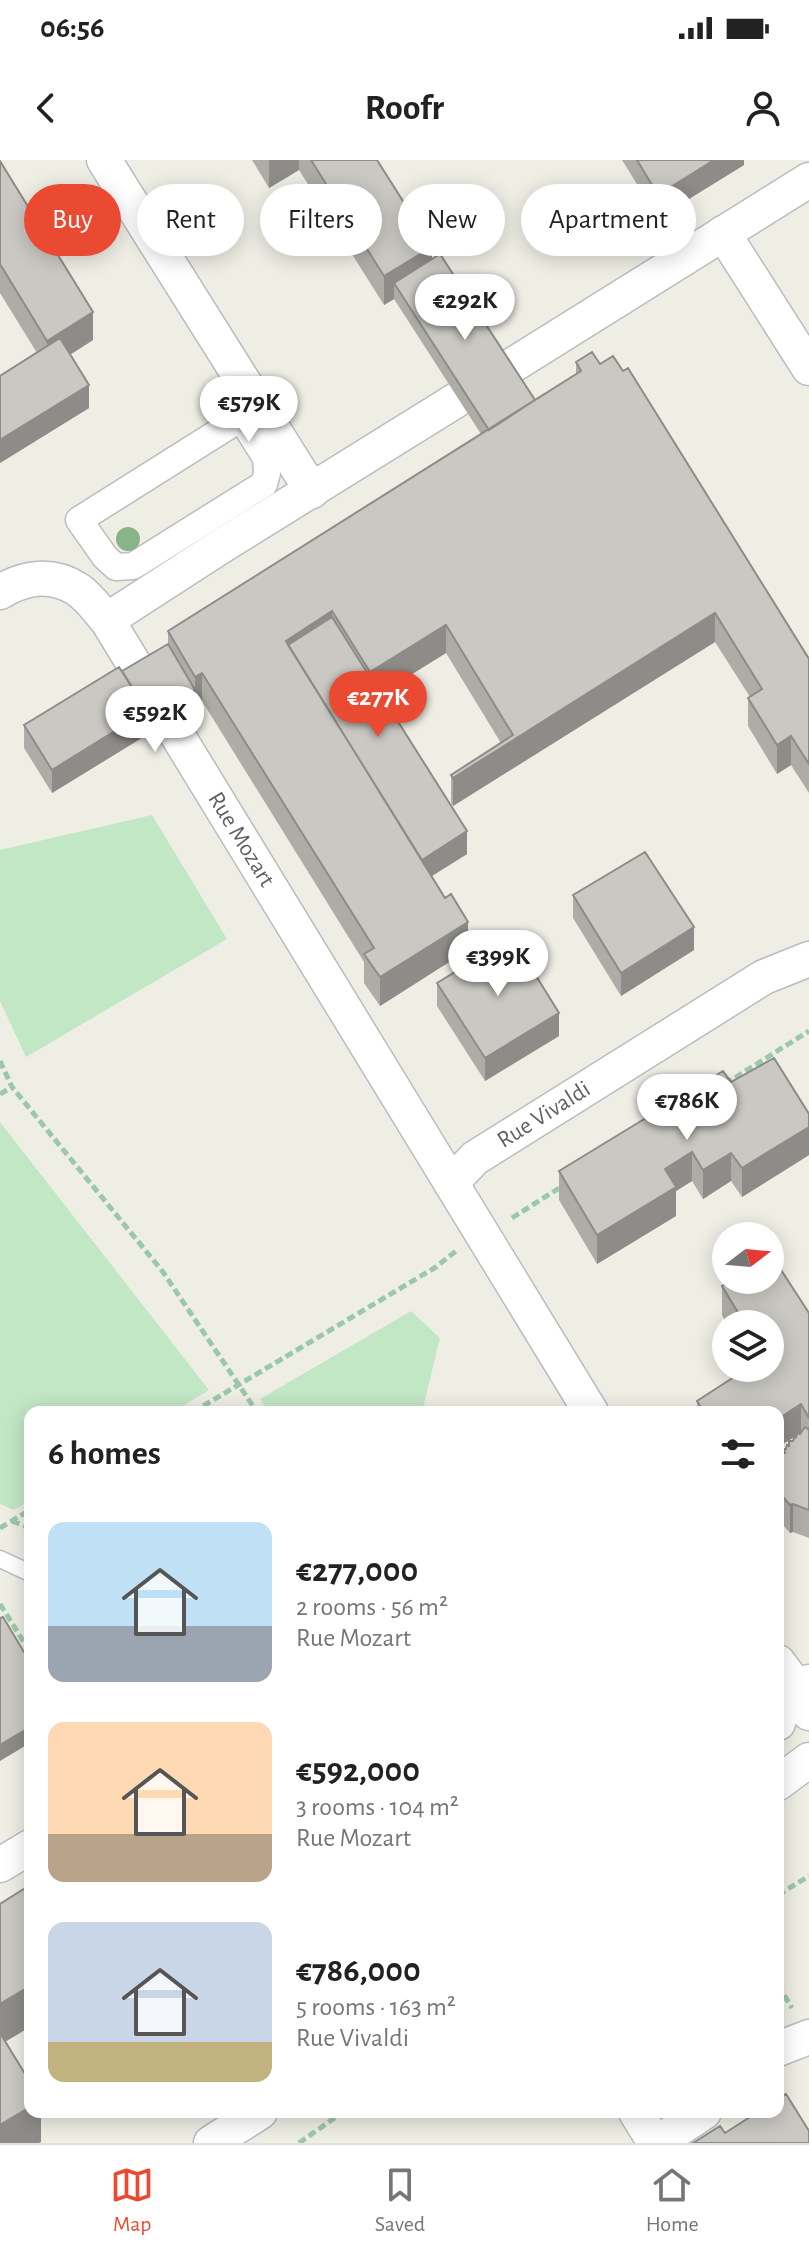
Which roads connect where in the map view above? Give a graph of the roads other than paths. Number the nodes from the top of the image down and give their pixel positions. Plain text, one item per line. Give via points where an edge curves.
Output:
1 (104, 160) edge
2 (809, 180) edge
3 (723, 233) junction
4 (809, 368) edge
5 (505, 370) edge
6 (458, 399) edge
7 (312, 491) junction
8 (79, 520) joint
9 (0, 592) edge
10 (107, 620) junction
11 (809, 959) edge
12 (451, 1183) junction
13 (588, 1406) edge
14 (0, 1559) edge
15 (24, 1570) edge
16 (798, 1687) edge
17 (784, 1706) edge
18 (24, 1851) edge
19 (0, 1865) edge
20 (809, 2037) edge
21 (784, 2047) edge
22 (251, 2118) edge
23 (640, 2118) edge
24 (695, 2118) edge
25 (211, 2143) edge
26 (656, 2143) edge

1 - 7 street
2 - 3 street
3 - 4 street
3 - 5 street
6 - 7 street
7 - 10 street
8 - 8 street via 241,418 266,458 264,484 133,566 116,567
9 - 10 street, Rue Mozart via 50,577 78,589
10 - 12 street, Rue Mozart
11 - 12 street, Rue Vivaldi via 764,977 475,1158
12 - 13 street, Rue Mozart
14 - 15 lane
16 - 17 street
18 - 19 street
20 - 21 street
22 - 25 street
23 - 26 street
24 - 26 street

